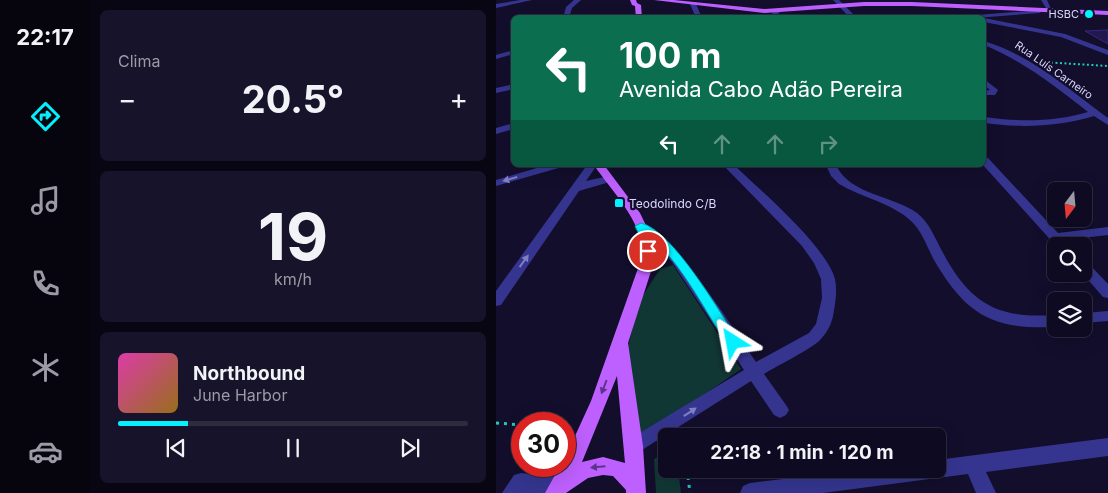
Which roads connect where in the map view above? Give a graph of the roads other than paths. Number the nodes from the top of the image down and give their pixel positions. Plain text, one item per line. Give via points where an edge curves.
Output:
1 (529, 0) edge
2 (578, 0) edge
3 (657, 0) edge
4 (836, 0) edge
5 (1044, 0) edge
6 (668, 1) edge
7 (638, 2) edge
8 (693, 2) edge
9 (500, 5) edge
10 (843, 6) junction
11 (1050, 10) junction
12 (1060, 10) junction
13 (778, 11) junction
14 (1108, 13) edge
15 (567, 15) edge
16 (640, 15) edge
17 (699, 15) edge
18 (773, 15) edge
19 (851, 15) edge
20 (974, 15) edge
21 (986, 20) edge
22 (986, 44) edge
23 (511, 53) edge
24 (1108, 53) edge
25 (496, 57) edge
26 (986, 83) edge
27 (511, 87) edge
28 (496, 91) edge
29 (986, 93) edge
30 (1094, 113) junction
31 (986, 120) edge
32 (997, 122) junction
33 (1108, 122) edge
34 (511, 127) edge
35 (986, 127) edge
36 (496, 131) edge
37 (986, 162) edge
38 (551, 167) edge
39 (590, 167) edge
40 (601, 167) edge
41 (730, 167) edge
42 (832, 167) edge
43 (609, 179) junction
44 (496, 183) edge
45 (574, 189) junction
46 (641, 226) junction
47 (1108, 231) edge
48 (1054, 237) edge
49 (1081, 237) edge
50 (1092, 276) edge
51 (1108, 293) edge
52 (496, 301) edge
53 (1108, 316) edge
54 (1092, 317) edge
55 (1047, 321) edge
56 (621, 341) junction
57 (752, 372) junction
58 (780, 410) dead end
59 (634, 446) junction
60 (1108, 447) edge
61 (973, 465) junction
62 (636, 489) edge
63 (557, 490) edge
64 (512, 493) edge
65 (750, 493) edge
66 (986, 493) edge

1 - 9 street
2 - 15 street
3 - 6 main road
4 - 10 street
5 - 11 street
6 - 8 main road
7 - 16 main road
8 - 13 main road
8 - 17 street
10 - 11 main road via 920,4
10 - 13 main road
10 - 19 street
11 - 12 main road
12 - 14 main road
12 - 20 street
13 - 18 street
21 - 24 street via 1047,32
22 - 30 street, Rua Luís Carneiro via 1023,61
23 - 25 street
26 - 29 street via 994,90
27 - 28 street
30 - 32 street via 1044,124
30 - 33 street, Rua Luís Carneiro
31 - 32 street
32 - 35 street
34 - 36 street
37 - 48 street
38 -> 44 street
39 - 45 street
40 - 43 main road
41 - 57 street via 806,243 828,279 826,318 814,337
42 - 55 street via 837,178 913,216 922,225 948,273 966,297 982,310 1019,322
43 - 45 street
43 - 46 main road
52 -> 45 street
46 - 56 main road via 648,241 647,262
46 - 57 street via 678,259
47 - 49 street
50 - 51 street
53 - 54 street
56 - 59 main road
56 -> 63 main road via 586,431
57 - 58 street
59 -> 57 street
59 - 62 main road
60 - 61 street
61 - 65 street
61 - 66 street
62 -> 63 main road via 619,469 605,466 588,468
63 - 64 street via 521,482

